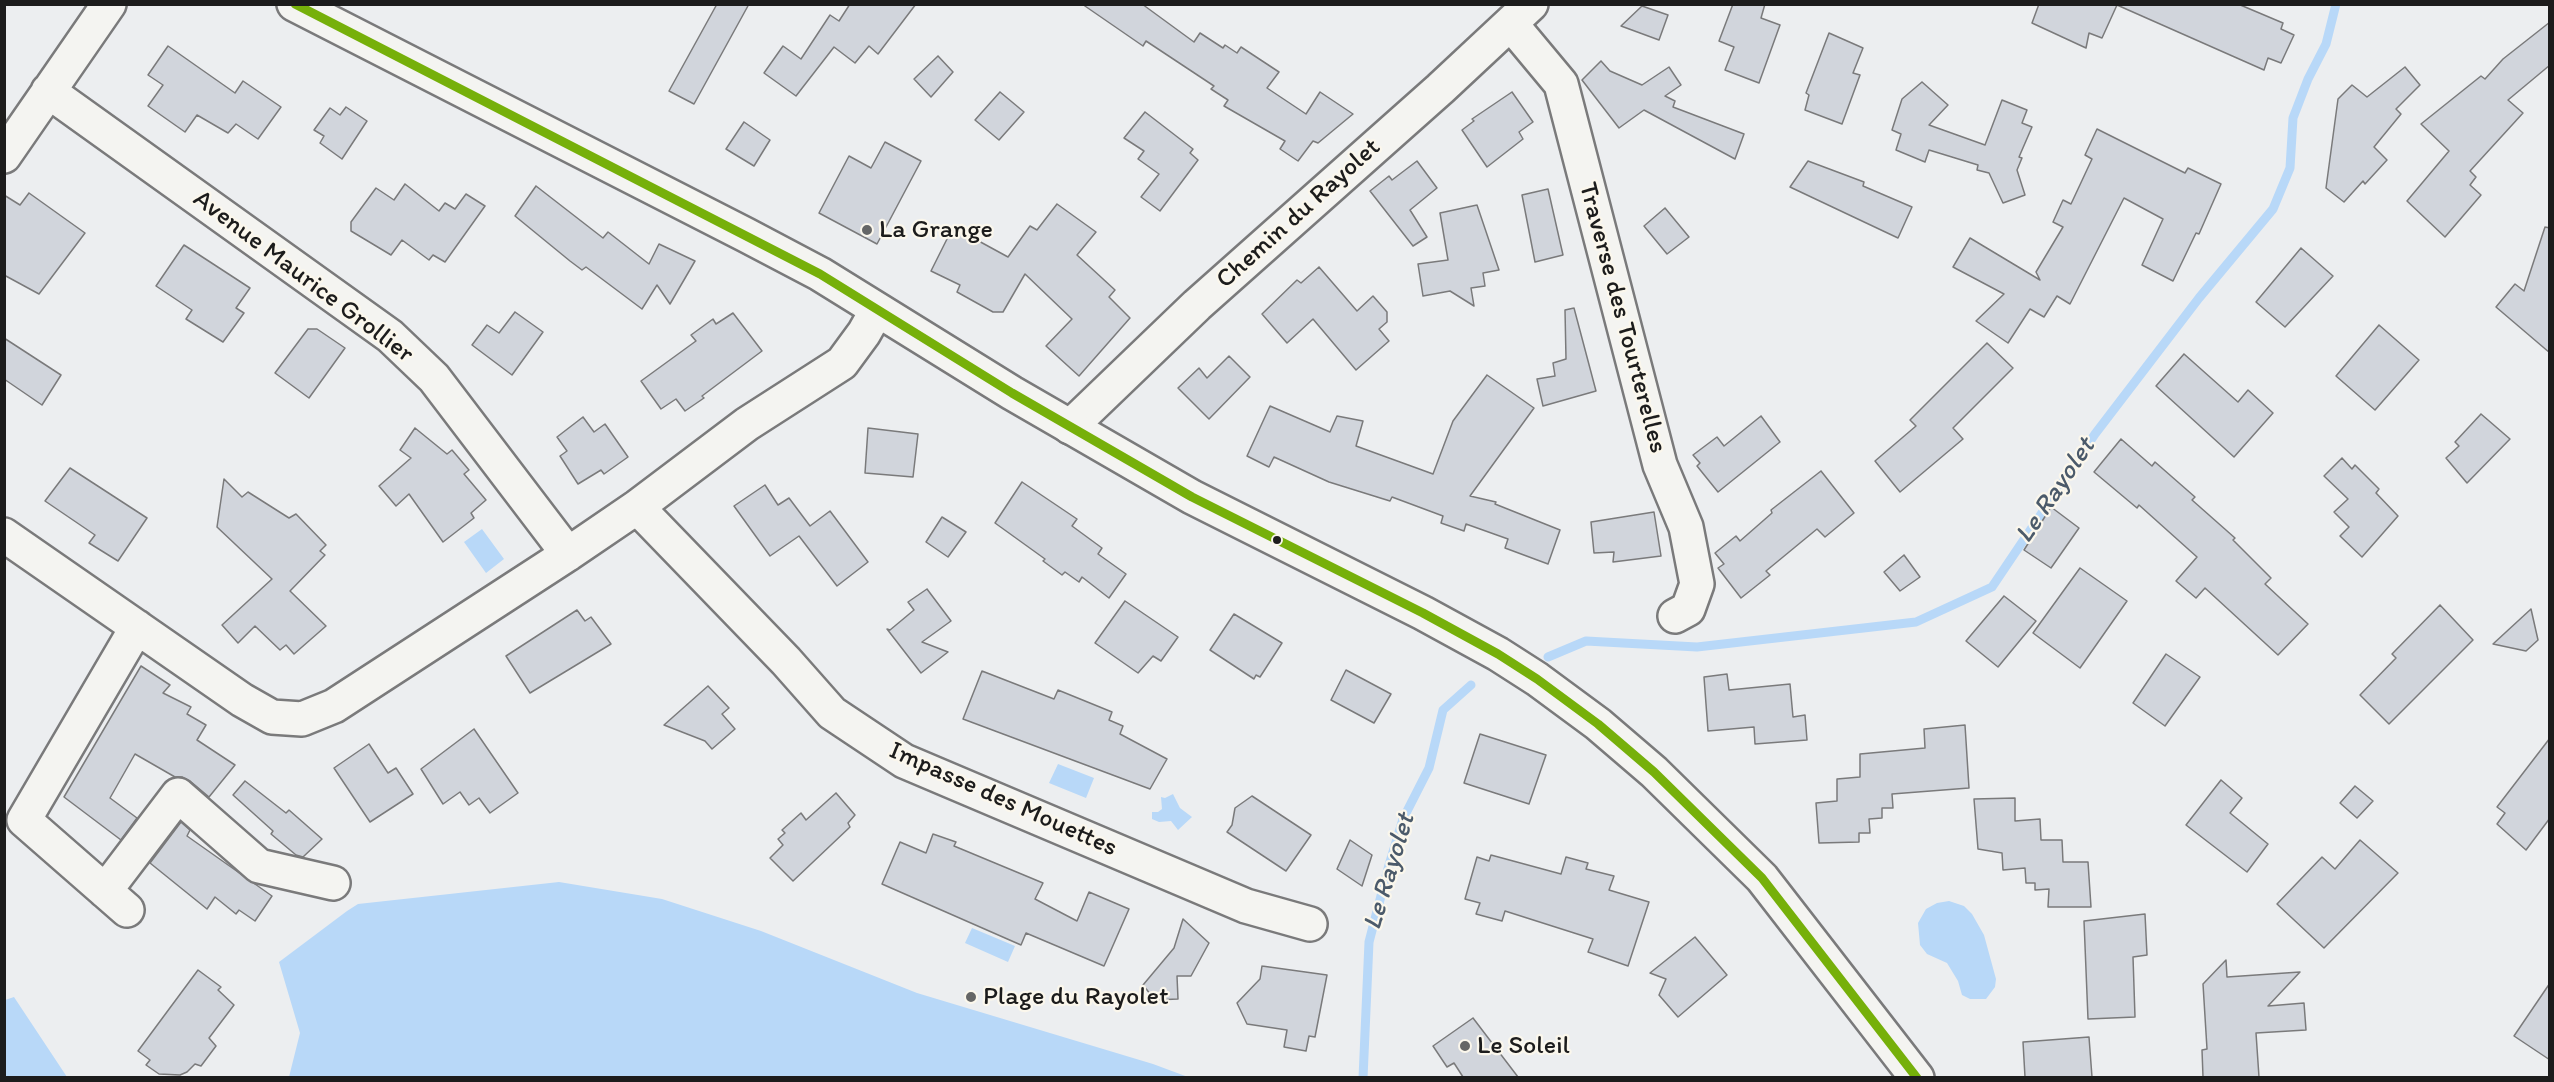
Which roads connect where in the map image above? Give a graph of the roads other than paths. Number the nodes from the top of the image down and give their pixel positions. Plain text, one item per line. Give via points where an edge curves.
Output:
1 (109, 4) edge
2 (294, 4) edge
3 (1525, 10) edge
4 (48, 92) junction
5 (4, 156) edge
6 (877, 310) junction
7 (1070, 427) junction
8 (637, 507) junction
9 (4, 534) edge
10 (568, 554) junction
11 (1675, 616) dead end
12 (137, 627) junction
13 (333, 883) dead end
14 (1310, 924) dead end
15 (1917, 1077) edge

1 - 4 street
2 - 6 street via 746,235
3 - 7 street, Chemin du Rayolet via 1197,305
3 - 11 street, Traverse des Tourterelles via 1561,84 1660,465 1686,527 1697,584 1688,609
4 - 5 street
4 - 10 street, Avenue Maurice Grollier via 390,336 434,378
6 - 7 street
6 - 8 street via 842,363 747,424
7 - 15 street via 1192,497 1498,654 1598,724 1654,772 1762,878
8 - 10 street
8 - 14 street, Impasse des Mouettes via 832,713 904,761 1246,906
9 - 12 street
10 - 12 street via 334,706 302,719 272,717
12 - 13 street via 24,820 116,900 178,795 260,866

